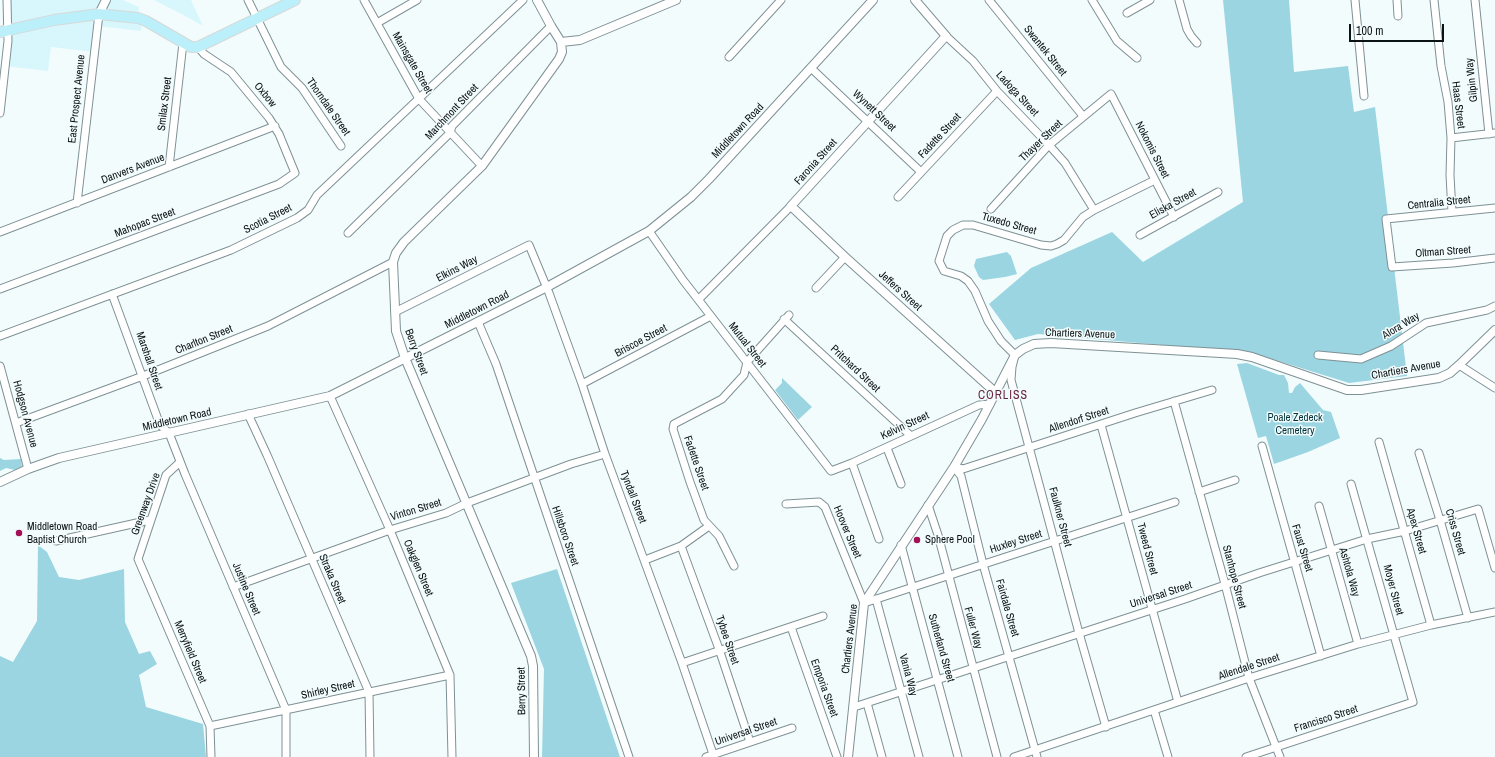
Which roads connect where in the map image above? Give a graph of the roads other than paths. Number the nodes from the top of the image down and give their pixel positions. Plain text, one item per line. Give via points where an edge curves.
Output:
1 (7, 0) edge
2 (106, 0) edge
3 (248, 0) edge
4 (295, 0) edge
5 (364, 0) edge
6 (417, 0) edge
7 (523, 0) edge
8 (537, 0) edge
9 (676, 0) edge
10 (781, 0) edge
11 (872, 0) edge
12 (915, 0) edge
13 (989, 0) edge
14 (1092, 0) edge
15 (1150, 0) edge
16 (1179, 0) edge
17 (1355, 0) edge
18 (1397, 0) edge
19 (1434, 0) edge
20 (1475, 0) edge
21 (1127, 13) dead end
22 (99, 14) junction
23 (1398, 16) dead end
24 (256, 20) junction
25 (376, 23) junction
26 (551, 26) junction
27 (4, 31) edge
28 (946, 36) junction
29 (183, 42) junction
30 (561, 42) junction
31 (1197, 42) dead end
32 (201, 47) junction
33 (728, 57) dead end
34 (1137, 58) dead end
35 (811, 68) junction
36 (997, 90) junction
37 (1111, 94) joint
38 (1364, 96) dead end
39 (419, 99) junction
40 (0, 112) edge
41 (1083, 116) junction
42 (868, 121) junction
43 (275, 126) junction
44 (450, 133) junction
45 (1492, 134) edge
46 (1451, 138) junction
47 (1050, 145) junction
48 (341, 146) dead end
49 (482, 166) junction
50 (168, 168) junction
51 (921, 172) junction
52 (295, 173) joint
53 (1155, 180) junction
54 (1218, 192) dead end
55 (898, 197) dead end
56 (77, 203) junction
57 (791, 206) junction
58 (1495, 208) edge
59 (991, 209) dead end
60 (1094, 210) junction
61 (1452, 212) junction
62 (1174, 217) junction
63 (648, 231) junction
64 (0, 232) edge
65 (348, 233) dead end
66 (1140, 234) dead end
67 (529, 245) joint
68 (845, 257) junction
69 (1495, 258) edge
70 (393, 262) junction
71 (1392, 267) joint
72 (546, 287) junction
73 (816, 288) dead end
74 (0, 289) edge
75 (112, 294) junction
76 (699, 299) junction
77 (1495, 306) edge
78 (395, 312) junction
79 (711, 316) junction
80 (787, 317) joint
81 (478, 322) junction
82 (1495, 330) edge
83 (0, 336) edge
84 (1016, 355) junction
85 (1318, 355) dead end
86 (405, 358) junction
87 (747, 362) junction
88 (1460, 365) junction
89 (0, 366) edge
90 (143, 376) junction
91 (582, 384) junction
92 (1495, 388) edge
93 (1212, 390) dead end
94 (995, 392) junction
95 (330, 396) junction
96 (1174, 401) junction
97 (990, 404) junction
98 (248, 414) junction
99 (16, 423) junction
100 (1101, 425) junction
101 (169, 433) junction
102 (911, 436) junction
103 (1379, 442) dead end
104 (1262, 446) dead end
105 (887, 448) junction
106 (1030, 448) junction
107 (605, 454) junction
108 (1418, 454) dead end
109 (180, 462) junction
110 (852, 463) junction
111 (954, 467) junction
112 (28, 469) junction
113 (831, 471) joint
114 (534, 478) junction
115 (1235, 480) dead end
116 (0, 482) edge
117 (901, 484) dead end
118 (1351, 484) dead end
119 (1199, 492) junction
120 (1175, 502) dead end
121 (467, 503) junction
122 (786, 504) dead end
123 (928, 505) junction
124 (1319, 506) dead end
125 (1127, 517) junction
126 (150, 520) junction
127 (1440, 520) junction
128 (709, 526) junction
129 (390, 530) junction
130 (1404, 530) junction
131 (879, 539) dead end
132 (1367, 539) junction
133 (1055, 540) junction
134 (56, 541) dead end
135 (681, 546) junction
136 (901, 546) junction
137 (1332, 550) junction
138 (138, 558) joint
139 (311, 558) junction
140 (645, 560) junction
141 (1295, 562) junction
142 (983, 564) junction
143 (734, 566) dead end
144 (1495, 568) edge
145 (948, 575) junction
146 (1225, 584) junction
147 (233, 587) junction
148 (912, 587) junction
149 (876, 599) junction
150 (864, 603) junction
151 (1152, 609) junction
152 (1495, 612) edge
153 (823, 616) dead end
154 (1468, 618) junction
155 (1431, 625) junction
156 (791, 627) junction
157 (1079, 633) junction
158 (1394, 635) junction
159 (1358, 644) junction
160 (719, 650) junction
161 (1009, 656) junction
162 (1321, 656) junction
163 (682, 663) junction
164 (972, 668) junction
165 (450, 675) junction
166 (1250, 678) junction
167 (938, 680) junction
168 (901, 691) junction
169 (369, 692) junction
170 (1178, 702) junction
171 (1414, 702) joint
172 (867, 704) junction
173 (854, 707) junction
174 (286, 710) junction
175 (1154, 710) junction
176 (210, 726) junction
177 (1106, 727) junction
178 (792, 728) dead end
179 (750, 742) junction
180 (1275, 747) junction
181 (1036, 754) edge
182 (711, 756) edge
183 (211, 757) edge
184 (286, 757) edge
185 (370, 757) edge
186 (452, 757) edge
187 (534, 757) edge
188 (629, 757) edge
189 (837, 757) edge
190 (848, 757) edge
191 (882, 757) edge
192 (919, 757) edge
193 (958, 757) edge
194 (997, 757) edge
195 (1014, 757) edge
196 (1168, 757) edge
197 (1246, 757) edge
198 (1280, 757) edge

1 - 27 street
2 - 22 street, East Prospect Avenue
3 - 24 street, Thorndale Street
4 - 24 main road
5 - 25 street, Mainsgate Street
6 - 25 street
7 - 39 street, Scotia Street
8 - 26 street
9 - 30 street via 580,40
10 - 33 street
11 - 35 street, Middletown Road
12 - 28 street, Ladoga Street
13 - 41 street, Swantek Street
14 - 34 street via 1117,41
15 - 21 street
16 - 31 street via 1187,30
17 - 38 street
18 - 23 street
19 - 46 street, Haas Street
20 - 45 street, Gilpin Way
22 - 27 main road via 54,20
22 - 29 main road via 138,18
22 - 56 street, East Prospect Avenue
24 - 32 main road
24 - 48 street, Thorndale Street via 280,67 302,88
25 - 39 street, Mainsgate Street
26 - 30 street
26 - 44 street, Marchmont Street via 452,126
27 - 40 street
28 - 36 street, Ladoga Street via 973,61
28 - 42 street, Faronia Street
29 - 32 main road via 191,47
29 - 50 street, Smilax Street
30 - 49 street, Berry Street via 562,52 559,59
32 - 43 street, Oxbow via 204,54 236,77
35 - 42 street, Wynett Street
35 - 63 street, Middletown Road via 691,197
36 - 47 street, Ladoga Street
36 - 51 street, Fadette Street
37 - 41 street, Thayer Street
37 - 53 street, Nokomis Street
39 - 44 street, Mainsgate Street
39 - 75 street, Scotia Street via 317,195 308,210 297,218 231,250
41 - 47 street, Thayer Street
42 - 51 street, Wynett Street
42 - 57 street, Faronia Street
43 - 50 street, Danvers Avenue
43 - 52 street, Oxbow
44 - 49 street, Mainsgate Street
44 - 65 street, Marchmont Street
45 - 46 street
46 - 61 street, Haas Street
47 - 59 street, Thayer Street
47 - 60 street, Ladoga Street via 1065,163
49 - 70 street, Berry Street via 404,242
50 - 56 street, Danvers Avenue
51 - 55 street, Fadette Street
52 - 74 street, Mahopac Street via 279,184
53 - 60 street, Tuxedo Street
53 - 62 street, Nokomis Street
54 - 62 street, Eliska Street
56 - 64 street, Danvers Avenue
57 - 68 street, Jeffers Street
57 - 76 street, Faronia Street
58 - 61 street, Centralia Street
60 - 84 street, Tuxedo Street via 1083,217 1064,240 1051,246 973,225 963,225 947,236 939,261 944,271 968,280 988,321 1001,341
61 - 71 street, Centralia Street via 1386,219
62 - 66 street, Eliska Street
63 - 72 street, Middletown Road
63 - 76 street, Mutual Street
67 - 72 street, Tyndall Street
67 - 78 street, Elkins Way
68 - 73 street
68 - 94 street, Jeffers Street
69 - 71 street, Oltman Street
70 - 78 street, Berry Street
70 - 90 street, Charlton Street via 268,326
72 - 81 street, Middletown Road
72 - 91 street, Tyndall Street
75 - 83 street, Scotia Street
75 - 90 street, Marshall Street
76 - 79 street, Mutual Street
77 - 85 street, Alora Way via 1426,323 1391,346 1362,359
78 - 86 street, Berry Street via 396,331
79 - 87 street, Mutual Street
79 - 91 street, Briscoe Street
80 - 87 street, Fadette Street
80 - 102 street, Pritchard Street
81 - 86 street, Middletown Road
81 - 114 street, Hillsboro Street via 496,364
82 - 88 street, Chartiers Avenue
84 - 88 street, Chartiers Avenue via 1034,344 1051,343 1236,354 1252,357 1347,390 1439,378
84 - 94 street, Chartiers Avenue
84 - 106 street, Faulkner Street via 1011,380
86 - 95 street, Middletown Road
86 - 121 street, Berry Street
87 - 113 street, Mutual Street
87 - 128 street, Fadette Street via 744,375 722,399 674,424 673,429 690,482 704,520
88 - 92 street
89 - 99 street, Hodgson Avenue
90 - 99 street, Charlton Street
90 - 101 street, Marshall Street via 160,425
91 - 107 street, Tyndall Street
93 - 96 street, Allendorf Street
94 - 97 street, Chartiers Avenue
95 - 98 street, Middletown Road
95 - 129 street, Oakglen Street
96 - 100 street, Allendorf Street
96 - 119 street, Stanhope Street
97 - 102 street, Kelvin Street via 979,405
97 - 111 street, Chartiers Avenue
98 - 101 street, Middletown Road
98 - 139 street, Straka Street
99 - 112 street, Hodgson Avenue
100 - 106 street, Allendorf Street
100 - 125 street, Tweed Street
101 - 109 street, Justine Street
101 - 112 street, Middletown Road via 59,458
102 - 105 street, Kelvin Street
103 - 130 street, Apex Street
104 - 141 street, Faust Street
105 - 110 street, Kelvin Street
105 - 117 street
106 - 111 street, Allendorf Street via 963,470
106 - 133 street, Faulkner Street
107 - 114 street, Vinton Street
107 - 140 street, Tyndall Street
108 - 127 street, Criss Street
109 - 126 street, Greenway Drive via 166,475
109 - 147 street, Justine Street
110 - 113 street, Kelvin Street
110 - 131 street
111 - 123 street, Chartiers Avenue
111 - 142 street, Fairdale Street via 961,476
112 - 116 street, Middletown Road
114 - 121 street, Vinton Street
114 - 188 street, Hillsboro Street
115 - 119 street
118 - 132 street, Moyer Street
119 - 146 street, Stanhope Street
120 - 125 street, Huxley Street
121 - 129 street, Vinton Street via 446,513
121 - 187 street, Berry Street via 531,656
122 - 150 street, Hoover Street via 819,502 825,507
123 - 136 street, Chartiers Avenue
123 - 145 street, Fuller Way
124 - 137 street, Ashtola Way
125 - 133 street, Huxley Street
125 - 151 street, Tweed Street
126 - 134 street
126 - 138 street, Greenway Drive
127 - 130 street, Universal Street
127 - 144 street, Universal Street via 1478,509
127 - 154 street, Criss Street
128 - 135 street
128 - 143 street via 717,533
129 - 139 street, Vinton Street
129 - 165 street, Oakglen Street
130 - 132 street, Universal Street
130 - 155 street, Apex Street
132 - 137 street, Universal Street
132 - 158 street, Moyer Street
133 - 142 street, Huxley Street
133 - 157 street, Faulkner Street
135 - 140 street
135 - 160 street, Tybee Street
136 - 148 street, Sutherland Street
136 - 150 street, Chartiers Avenue
137 - 141 street, Universal Street
137 - 159 street, Ashtola Way
138 - 176 street, Merryfield Street
139 - 147 street, Vinton Street
139 - 169 street, Straka Street
140 - 163 street, Tyndall Street
141 - 146 street, Universal Street
141 - 162 street, Faust Street
142 - 145 street, Huxley Street
142 - 161 street, Fairdale Street
145 - 148 street, Huxley Street
145 - 164 street, Fuller Way
146 - 151 street, Universal Street
146 - 166 street, Stanhope Street
147 - 174 street, Justine Street
148 - 149 street, Huxley Street
148 - 167 street, Sutherland Street
149 - 150 street, Huxley Street
149 - 168 street, Vania Way
150 - 173 street, Chartiers Avenue
151 - 157 street, Universal Street
151 - 170 street, Tweed Street
152 - 154 street, Allendale Street
153 - 156 street
154 - 155 street, Allendale Street
155 - 158 street, Allendale Street
156 - 160 street
156 - 189 street, Emporia Street
157 - 161 street, Universal Street
157 - 177 street, Faulkner Street
158 - 159 street, Allendale Street
158 - 171 street, Moyer Street
159 - 162 street, Allendale Street
160 - 163 street
160 - 179 street, Tybee Street
161 - 164 street, Universal Street
161 - 181 street, Fairdale Street
162 - 166 street, Allendale Street
163 - 182 street, Tyndall Street
164 - 167 street, Universal Street
164 - 194 street, Fuller Way
165 - 169 street, Shirley Street
165 - 186 street, Oakglen Street
166 - 170 street, Allendale Street
166 - 180 street, Stanhope Street
167 - 168 street, Universal Street
167 - 193 street, Sutherland Street
168 - 172 street, Universal Street
168 - 192 street, Vania Way
169 - 174 street, Shirley Street
169 - 185 street, Straka Street
170 - 175 street, Allendale Street
171 - 180 street, Francisco Street
172 - 173 street, Universal Street
172 - 191 street
173 - 190 street, Chartiers Avenue
174 - 176 street, Shirley Street
174 - 184 street, Justine Street
175 - 177 street, Allendale Street
175 - 196 street
176 - 183 street, Merryfield Street
177 - 181 street, Allendale Street
178 - 179 street, Universal Street
179 - 182 street, Universal Street
180 - 197 street, Francisco Street
180 - 198 street, Stanhope Street
181 - 195 street, Allendale Street

